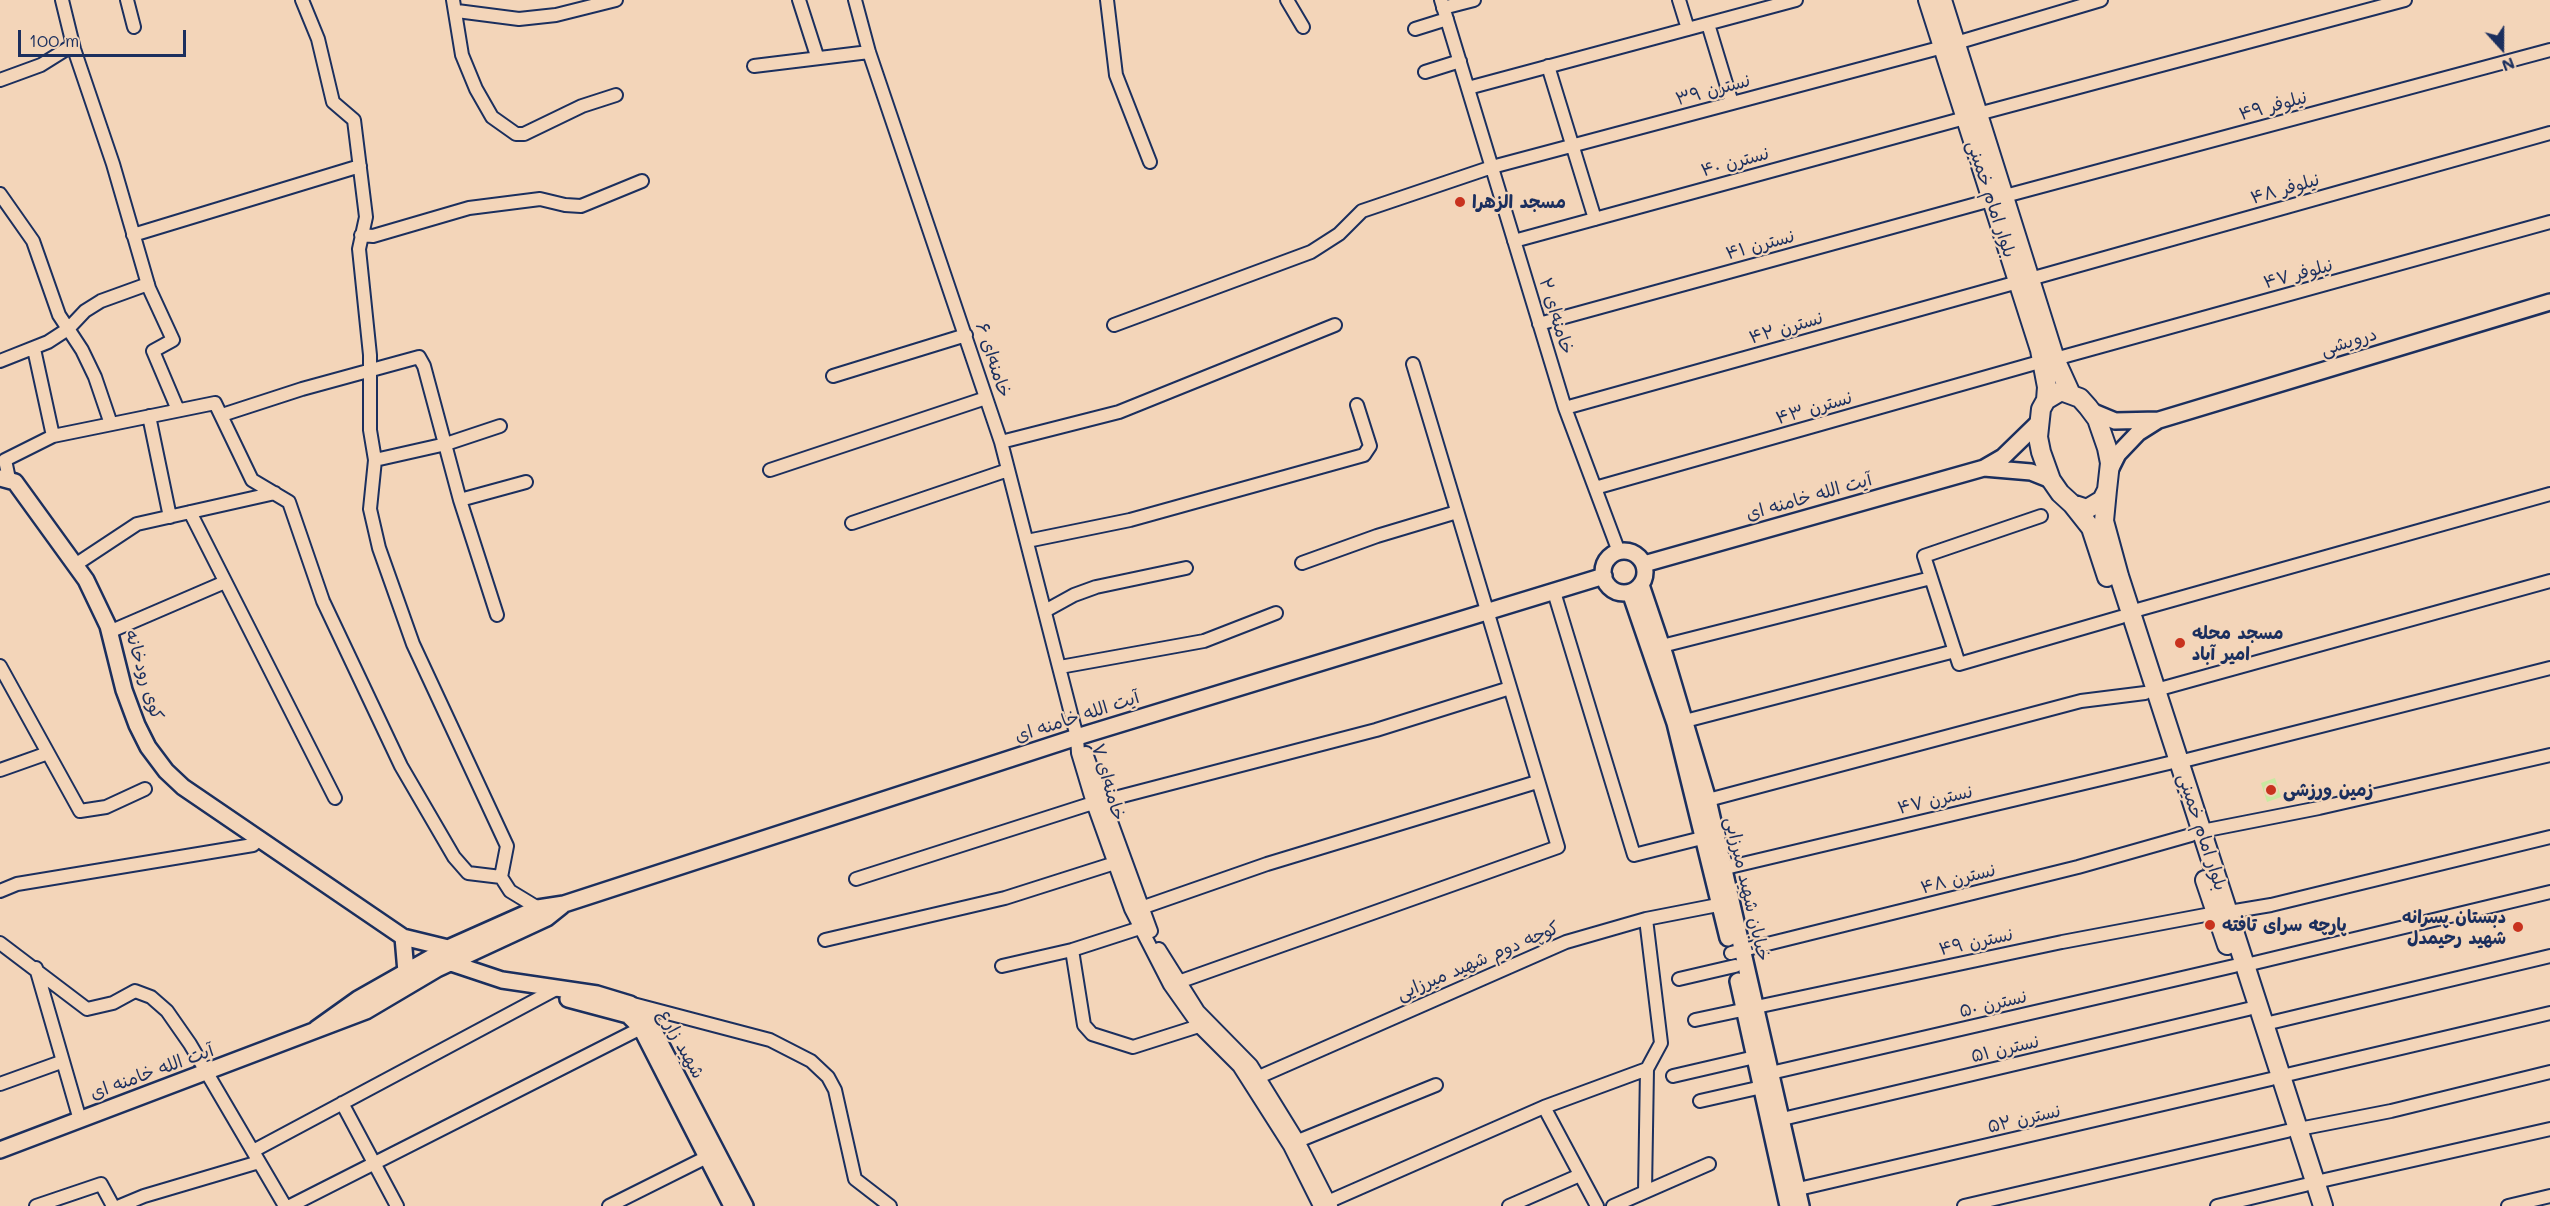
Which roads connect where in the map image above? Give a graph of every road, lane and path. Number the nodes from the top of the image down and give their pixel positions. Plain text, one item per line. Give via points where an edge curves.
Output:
1 (62, 0) edge
2 (127, 0) edge
3 (302, 0) edge
4 (616, 0) edge
5 (798, 0) edge
6 (855, 0) edge
7 (1107, 0) edge
8 (1287, 0) edge
9 (1474, 0) edge
10 (1679, 0) edge
11 (1796, 0) edge
12 (1928, 0) edge
13 (1942, 0) edge
14 (2101, 0) edge
15 (2405, 0) edge
16 (455, 6) edge
17 (1444, 9) edge
18 (1708, 24) junction
19 (134, 27) dead end
20 (1303, 27) dead end
21 (1414, 29) dead end
22 (1688, 29) junction
23 (73, 45) junction
24 (1949, 45) junction
25 (2550, 50) edge
26 (869, 52) junction
27 (817, 56) junction
28 (1460, 61) junction
29 (754, 66) dead end
30 (1548, 66) junction
31 (1425, 72) dead end
32 (0, 80) edge
33 (1468, 88) junction
34 (616, 95) dead end
35 (1732, 103) junction
36 (1971, 116) junction
37 (2550, 133) edge
38 (1573, 145) junction
39 (1150, 162) dead end
40 (360, 166) junction
41 (1492, 166) junction
42 (642, 181) dead end
43 (0, 194) edge
44 (1998, 198) junction
45 (13, 212) junction
46 (0, 217) edge
47 (1595, 219) junction
48 (2550, 222) edge
49 (133, 235) junction
50 (361, 235) junction
51 (1514, 242) junction
52 (2024, 280) junction
53 (148, 284) junction
54 (2550, 302) edge
55 (1539, 324) junction
56 (1335, 325) dead end
57 (1114, 326) dead end
58 (68, 328) junction
59 (966, 335) junction
60 (34, 349) junction
61 (2049, 360) junction
62 (0, 361) edge
63 (1413, 364) dead end
64 (369, 372) junction
65 (834, 375) dead end
66 (2070, 392) junction
67 (986, 398) junction
68 (2046, 399) junction
69 (1357, 405) dead end
70 (1565, 408) junction
71 (178, 410) junction
72 (2091, 411) junction
73 (222, 415) junction
74 (149, 416) junction
75 (2159, 420) junction
76 (2038, 422) junction
77 (111, 424) junction
78 (500, 426) dead end
79 (53, 436) junction
80 (1001, 442) junction
81 (446, 444) junction
82 (375, 460) junction
83 (1984, 468) junction
84 (770, 470) dead end
85 (1008, 470) junction
86 (2110, 470) junction
87 (5, 479) edge
88 (2051, 480) junction
89 (526, 482) dead end
90 (1595, 488) junction
91 (2107, 490) junction
92 (276, 492) junction
93 (2550, 494) edge
94 (460, 500) junction
95 (2072, 504) junction
96 (190, 512) junction
97 (1457, 512) junction
98 (170, 516) junction
99 (2041, 516) dead end
100 (852, 524) dead end
101 (1027, 541) junction
102 (1619, 552) junction
103 (1302, 563) dead end
104 (1644, 564) junction
105 (75, 565) junction
106 (1186, 568) dead end
107 (1604, 576) junction
108 (1931, 578) junction
109 (2550, 581) edge
110 (225, 582) junction
111 (1635, 588) junction
112 (1554, 592) junction
113 (1486, 610) junction
114 (1045, 611) junction
115 (1276, 614) dead end
116 (2126, 614) junction
117 (497, 615) dead end
118 (110, 632) junction
119 (1662, 646) junction
120 (1955, 651) junction
121 (0, 666) edge
122 (1060, 667) junction
123 (2550, 668) edge
124 (1510, 688) junction
125 (2150, 691) junction
126 (1685, 721) junction
127 (1077, 736) junction
128 (48, 753) junction
129 (2550, 755) edge
130 (2174, 762) junction
131 (0, 770) edge
132 (1537, 782) junction
133 (145, 789) dead end
134 (335, 798) dead end
135 (1708, 800) junction
136 (1098, 802) junction
137 (2197, 833) junction
138 (2550, 837) edge
139 (260, 838) junction
140 (1702, 838) junction
141 (1115, 862) junction
142 (1715, 870) junction
143 (501, 877) junction
144 (856, 879) dead end
145 (0, 891) edge
146 (2550, 892) edge
147 (564, 904) junction
148 (1724, 904) junction
149 (538, 908) junction
150 (1140, 908) junction
151 (2222, 913) junction
152 (1646, 919) junction
153 (1140, 928) junction
154 (403, 937) junction
155 (825, 940) dead end
156 (0, 943) edge
157 (1072, 950) junction
158 (2550, 956) edge
159 (1736, 957) junction
160 (445, 960) junction
161 (1002, 966) dead end
162 (2240, 966) junction
163 (36, 968) junction
164 (406, 972) junction
165 (1679, 979) dead end
166 (1174, 982) junction
167 (552, 992) junction
168 (623, 1008) junction
169 (1750, 1009) junction
170 (2248, 1010) junction
171 (2550, 1013) edge
172 (1695, 1020) dead end
173 (1202, 1022) junction
174 (2265, 1024) junction
175 (645, 1026) junction
176 (316, 1029) junction
177 (1755, 1057) junction
178 (62, 1062) junction
179 (1647, 1069) junction
180 (2550, 1072) edge
181 (207, 1073) junction
182 (1673, 1076) dead end
183 (2276, 1078) junction
184 (1254, 1079) junction
185 (1764, 1079) junction
186 (0, 1084) edge
187 (1436, 1085) dead end
188 (1700, 1101) dead end
189 (342, 1103) junction
190 (1544, 1107) junction
191 (80, 1120) junction
192 (1775, 1121) junction
193 (2550, 1129) edge
194 (2293, 1130) junction
195 (1298, 1141) junction
196 (0, 1150) edge
197 (253, 1151) junction
198 (712, 1155) junction
199 (259, 1162) junction
200 (375, 1163) junction
201 (1709, 1164) dead end
202 (1580, 1175) junction
203 (2311, 1184) junction
204 (1645, 1192) junction
205 (1790, 1196) edge
206 (2550, 1196) edge
207 (1325, 1205) edge
208 (36, 1206) edge
209 (113, 1206) edge
210 (120, 1206) edge
211 (285, 1206) edge
212 (290, 1206) edge
213 (397, 1206) edge
214 (609, 1206) edge
215 (732, 1206) edge
216 (745, 1206) edge
217 (890, 1206) edge
218 (1509, 1206) edge
219 (1597, 1206) edge
220 (1613, 1206) edge
221 (1801, 1206) edge
222 (1964, 1206) edge
223 (2217, 1206) edge
224 (2313, 1206) edge
225 (2323, 1206) edge
226 (2508, 1206) edge

1 - 23 street
2 - 19 street
3 - 40 street via 318,39 333,102 354,120
4 - 16 street via 556,15 519,19
5 - 27 street
6 - 26 street, خامنه‌ای ۶
7 - 39 street via 1116,75
8 - 20 street
9 - 17 street
10 - 22 street
11 - 18 street
12 - 24 main road, بلوار امام خمینی
13 - 24 main road, بلوار امام خمینی
14 - 24 street, نسترن ۳۹
15 - 36 street, نسترن ۴۰
16 - 34 street via 462,55 476,89 492,117 516,134
17 - 21 street
17 - 28 street, خامنه‌ای ۲
18 - 22 street
18 - 35 street
22 - 30 street
23 - 32 street via 41,64
23 - 49 street
24 - 35 street, نسترن ۳۹
24 - 36 main road, بلوار امام خمینی
25 - 44 street, نیلوفر ۴۹
26 - 27 street
26 - 59 street, خامنه‌ای ۶
27 - 29 street
28 - 31 street
28 - 33 street, خامنه‌ای ۲
30 - 33 street
30 - 38 street
33 - 41 street, خامنه‌ای ۲
35 - 38 street, نسترن ۳۹
36 - 44 main road, بلوار امام خمینی
36 - 47 street, نسترن ۴۰
37 - 52 street, نیلوفر ۴۸
38 - 41 street, نسترن ۳۹
38 - 47 street
40 - 49 street
40 - 50 street via 366,217
41 - 51 street, خامنه‌ای ۲
41 - 57 street, نسترن ۳۹ via 1362,211 1339,234 1311,252
42 - 50 street via 581,206 540,199 469,207 373,236
43 - 45 street
44 - 52 main road, بلوار امام خمینی
44 - 55 street, نسترن ۴۱
45 - 46 street
45 - 58 street via 33,241 59,315
47 - 51 street, نسترن ۴۰
48 - 61 street, نیلوفر ۴۷
49 - 53 street
50 - 64 street
51 - 55 street, خامنه‌ای ۲
52 - 61 main road, بلوار امام خمینی
52 - 70 street, نسترن ۴۲
53 - 58 street via 101,301
53 - 71 street via 173,340 153,351
54 - 75 street, درویشی
55 - 70 street, خامنه‌ای ۲
56 - 80 street via 1119,412
58 - 60 street
58 - 77 street via 95,377
59 - 65 street
59 - 67 street, خامنه‌ای ۶
60 - 62 street
60 - 79 street
61 - 66 main road, بلوار امام خمینی
61 - 68 main road, بلوار امام خمینی
61 - 90 street, نسترن ۴۳
63 - 97 street
64 - 73 street
64 - 81 street via 419,357
64 - 82 street
66 - 68 main road
66 - 72 main road
67 - 80 street, خامنه‌ای ۶
67 - 84 street
68 - 76 main road
69 - 101 street via 1370,446 1364,455 1130,520
70 - 90 street, خامنه‌ای ۲
71 - 73 street via 214,403
71 - 74 street
72 - 75 street via 2115,422
72 - 86 main road, بلوار امام خمینی via 2103,433
73 - 92 street via 252,480
74 - 77 street
74 - 98 street
75 - 86 street via 2138,433 2118,454
76 - 83 street via 2003,457
76 - 88 main road via 2041,452
77 - 79 street
78 - 81 street
79 - 87 street via 5,460
80 - 85 street, خامنه‌ای ۶
81 - 82 street
81 - 94 street
82 - 143 street via 370,509 379,548 413,644 507,846
83 - 88 street via 2031,472
83 - 104 street, آیت الله خامنه ای
85 - 100 street
85 - 101 street, خامنه‌ای ۶
86 - 91 main road, بلوار امام خمینی
87 - 105 street, کوی رودخانه via 15,482
88 - 95 main road, بلوار امام خمینی
89 - 94 street
90 - 102 street, خامنه‌ای ۲
91 - 95 main road via 2095,506
91 - 116 main road, بلوار امام خمینی via 2104,521
92 - 96 street
92 - 143 street via 289,502 323,601 401,766 454,857 468,873
93 - 116 street
94 - 117 street
95 - 116 main road, بلوار امام خمینی via 2091,528
96 - 98 street
96 - 110 street
97 - 103 street
97 - 113 street
98 - 105 street via 137,524
99 - 108 street via 1924,556
101 - 114 street, خامنه‌ای ۶
102 - 104 street via 1637,555
102 - 107 street via 1608,558
104 - 111 street via 1645,575
105 - 118 street, کوی رودخانه
106 - 114 street via 1096,587
107 - 111 street via 1614,589
107 - 112 street, آیت الله خامنه ای
108 - 119 street
108 - 120 street
109 - 125 street
110 - 118 street
110 - 134 street
111 - 119 street, خیابان شهید میرزایی
111 - 140 street, خیابان شهید میرزایی via 1675,723
112 - 113 street, آیت الله خامنه ای
112 - 140 street via 1634,855
113 - 124 street
113 - 127 street, آیت الله خامنه ای
114 - 122 street, خامنه‌ای ۶
115 - 122 street via 1204,641
116 - 120 street via 1959,664
116 - 125 main road, بلوار امام خمینی
118 - 139 street, کوی رودخانه via 124,690 148,747 183,787
119 - 126 street, خیابان شهید میرزایی
120 - 126 street
121 - 128 street
122 - 127 street, خامنه‌ای ۶
123 - 130 street, نسترن ۴۷
124 - 132 street
124 - 136 street via 1376,730
125 - 130 main road, بلوار امام خمینی
125 - 135 street via 2081,701
126 - 135 street, خیابان شهید میرزایی
127 - 136 street, خامنه‌ای ۷
127 - 147 street, آیت الله خامنه ای
128 - 131 street
128 - 133 street via 80,811 106,807
129 - 137 street, نسترن ۴۸
130 - 137 main road, بلوار امام خمینی
130 - 142 street, نسترن ۴۷
132 - 150 street via 1267,864
132 - 166 street via 1558,847
135 - 142 street, خیابان شهید میرزایی
136 - 141 street, خامنه‌ای ۷
136 - 144 street
136 - 150 street, خامنه‌ای ۷
137 - 151 main road, بلوار امام خمینی
137 - 159 street, نسترن ۴۸
138 - 151 street, نسترن ۴۹ via 2271,905
139 - 145 street via 253,845 17,884
139 - 154 street, کوی رودخانه
140 - 142 street, خیابان شهید میرزایی
141 - 153 street, خامنه‌ای ۷
141 - 155 street via 1005,898
142 - 148 street, خیابان شهید میرزایی
143 - 149 street via 510,891
146 - 162 street, نسترن ۵۰
147 - 149 street, آیت الله خامنه ای
147 - 160 street, آیت الله خامنه ای via 547,918
148 - 152 street, کوچه دوم شهید میرزایی
148 - 159 street, خیابان شهید میرزایی
149 - 160 street, آیت الله خامنه ای
150 - 166 street, خامنه‌ای ۷
151 - 162 main road, بلوار امام خمینی
151 - 169 street, نسترن ۴۹ via 2062,942
152 - 179 street via 1661,1027 1661,1043
152 - 184 street, کوچه دوم شهید میرزایی via 1566,942
153 - 157 street
153 - 166 street, خامنه‌ای ۷
154 - 160 street, شهید زارع
154 - 164 street
156 - 163 street
157 - 161 street
157 - 173 street via 1084,1025 1092,1034 1133,1047
158 - 174 street
159 - 165 street, نسترن ۴۸
159 - 169 street, خیابان شهید میرزایی
160 - 164 street, آیت الله خامنه ای
160 - 167 street, شهید زارع
160 - 176 street, آیت الله خامنه ای via 366,1011
162 - 170 main road, بلوار امام خمینی
162 - 174 main road, بلوار امام خمینی
162 - 185 street, نسترن ۵۰
163 - 178 street
163 - 181 street via 87,1009 113,1003 135,991 151,997 167,1011
164 - 176 street, آیت الله خامنه ای
166 - 173 street, خامنه‌ای ۷
167 - 168 street, شهید زارع via 597,994
167 - 189 street
168 - 175 street, شهید زارع
168 - 217 street via 770,1041 811,1061 835,1090 855,1179
169 - 172 street, نسترن ۴۹
169 - 177 street, خیابان شهید میرزایی
169 - 185 street, خیابان شهید میرزایی
170 - 183 main road, بلوار امام خمینی
170 - 192 street, نسترن ۵۱
171 - 183 street, نسترن ۵۲
173 - 184 street, خامنه‌ای ۷ via 1232,1043
174 - 183 main road, بلوار امام خمینی
175 - 198 street, شهید زارع
175 - 200 street
176 - 181 street, آیت الله خامنه ای
177 - 182 street
177 - 185 street, خیابان شهید میرزایی
178 - 186 street
178 - 191 street
179 - 190 street
179 - 204 street
180 - 194 street via 2391,1111
181 - 191 street, آیت الله خامنه ای
181 - 197 street
183 - 194 main road, بلوار امام خمینی
183 - 205 street, نسترن ۵۲
184 - 195 street, خامنه‌ای ۷
184 - 207 street, خامنه‌ای ۷
185 - 188 street, نسترن ۵۰
185 - 192 street, خیابان شهید میرزایی
187 - 195 street
189 - 197 street
189 - 200 street
190 - 202 street
190 - 207 street
191 - 196 street, آیت الله خامنه ای
192 - 205 street, خیابان شهید میرزایی
193 - 203 street
194 - 203 main road, بلوار امام خمینی
194 - 222 street
195 - 207 street, خامنه‌ای ۷
197 - 199 street
198 - 214 street
198 - 215 street, شهید زارع
198 - 216 street, شهید زارع
199 - 210 street
199 - 211 street
200 - 212 street
200 - 213 street
201 - 204 street
202 - 218 street
202 - 219 street
203 - 223 street
203 - 224 main road, بلوار امام خمینی
203 - 225 main road, بلوار امام خمینی
204 - 220 street
205 - 221 street, خیابان شهید میرزایی
206 - 226 street
208 - 209 street via 101,1184

